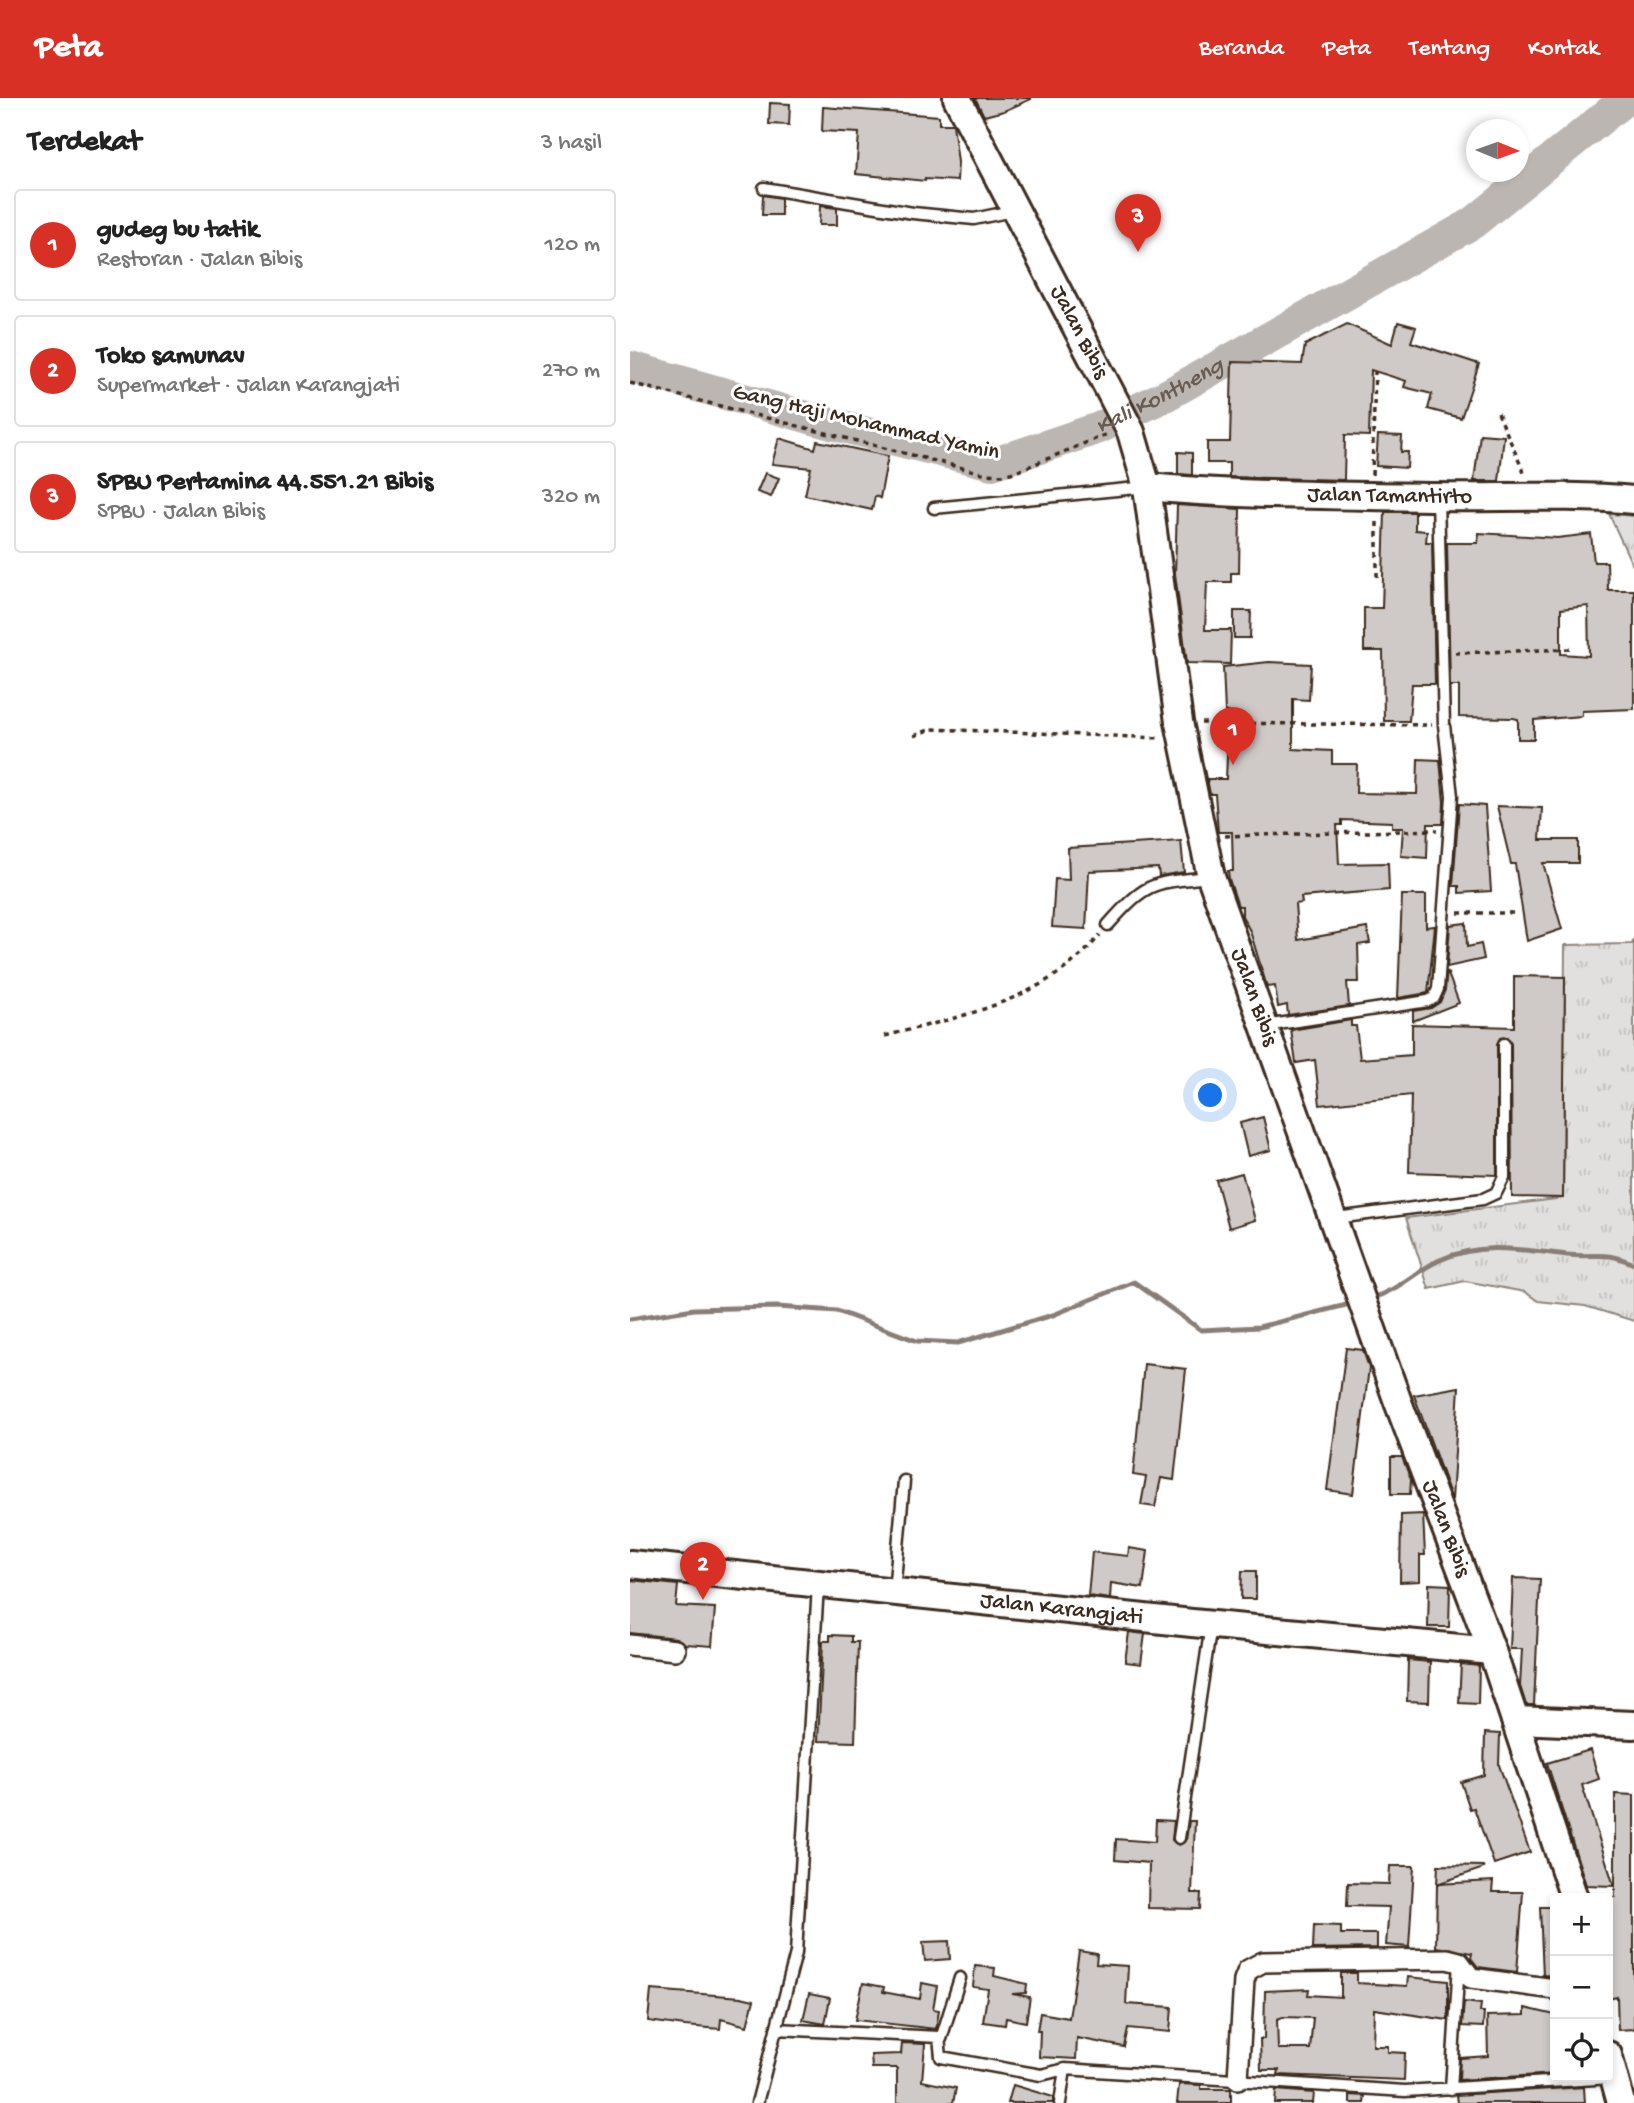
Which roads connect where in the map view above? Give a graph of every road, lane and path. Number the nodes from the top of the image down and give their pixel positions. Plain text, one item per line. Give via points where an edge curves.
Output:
1 (957, 98) edge
2 (764, 188) dead end
3 (1016, 209) junction
4 (1375, 372) dead end
5 (630, 383) edge
6 (1498, 413) dead end
7 (1128, 425) junction
8 (1147, 487) junction
9 (1375, 494) junction
10 (1533, 495) junction
11 (1438, 497) junction
12 (1634, 500) edge
13 (934, 508) dead end
14 (1377, 577) dead end
15 (1572, 649) dead end
16 (1443, 653) junction
17 (1444, 725) junction
18 (1180, 731) junction
19 (914, 736) dead end
20 (1450, 830) junction
21 (1200, 837) junction
22 (1211, 877) junction
23 (1441, 913) junction
24 (1514, 913) dead end
25 (1108, 925) joint
26 (1265, 1026) junction
27 (885, 1036) dead end
28 (1504, 1044) dead end
29 (1334, 1219) junction
30 (904, 1481) dead end
31 (630, 1564) edge
32 (818, 1584) junction
33 (894, 1592) junction
34 (1211, 1625) junction
35 (630, 1645) edge
36 (675, 1650) dead end
37 (1492, 1651) junction
38 (1515, 1720) junction
39 (1634, 1725) edge
40 (1179, 1838) dead end
41 (1572, 1893) edge
42 (1459, 1962) junction
43 (960, 1978) dead end
44 (1550, 1988) edge
45 (776, 2029) junction
46 (941, 2039) junction
47 (1065, 2069) junction
48 (1550, 2075) edge
49 (1613, 2077) edge
50 (1238, 2079) junction
51 (1451, 2089) junction
52 (757, 2103) edge
53 (1060, 2103) edge
54 (1621, 2103) edge

1 - 3 main road, Jalan Bibis
2 - 3 lane via 974,219
3 - 7 main road, Jalan Bibis
4 - 9 path
5 - 7 path, Gang Haji Mohammad Yamin via 996,475 1018,471
6 - 10 path
7 - 8 main road, Jalan Bibis
8 - 9 main road, Jalan Tamantirto
8 - 13 lane
8 - 18 main road, Jalan Bibis
9 - 11 main road, Jalan Tamantirto
9 - 14 path
10 - 11 main road, Jalan Tamantirto
10 - 12 main road, Jalan Tamantirto
11 - 16 lane
15 - 16 path
16 - 17 lane
17 - 18 path
17 - 20 lane via 1452,796
18 - 19 path via 931,729
18 - 21 main road, Jalan Bibis
20 - 21 path
20 - 23 lane
21 - 22 main road, Jalan Bibis
22 - 25 lane via 1147,887
22 - 26 main road, Jalan Bibis via 1242,973
23 - 24 path
23 - 26 lane via 1434,998
25 - 27 path via 1081,958 995,1008
26 - 29 main road, Jalan Bibis
28 - 29 lane via 1504,1177 1496,1193 1483,1199
29 - 37 main road, Jalan Bibis
30 - 33 lane
31 - 32 main road, Jalan Karangjati
32 - 33 main road, Jalan Karangjati
32 - 45 lane via 796,1953
33 - 34 main road, Jalan Karangjati
34 - 37 main road, Jalan Karangjati
34 - 40 lane
35 - 36 street
37 - 38 main road, Jalan Bibis
38 - 39 main road
38 - 41 main road, Jalan Bibis
42 - 44 street via 1471,1979
42 - 50 street via 1263,1962 1253,1966 1244,1980
42 - 51 lane
43 - 46 lane
45 - 46 lane
45 - 52 lane
46 - 47 lane via 942,2057 1041,2076
47 - 50 lane
47 - 53 lane
48 - 51 lane
49 - 54 main road
50 - 51 lane via 1405,2091

